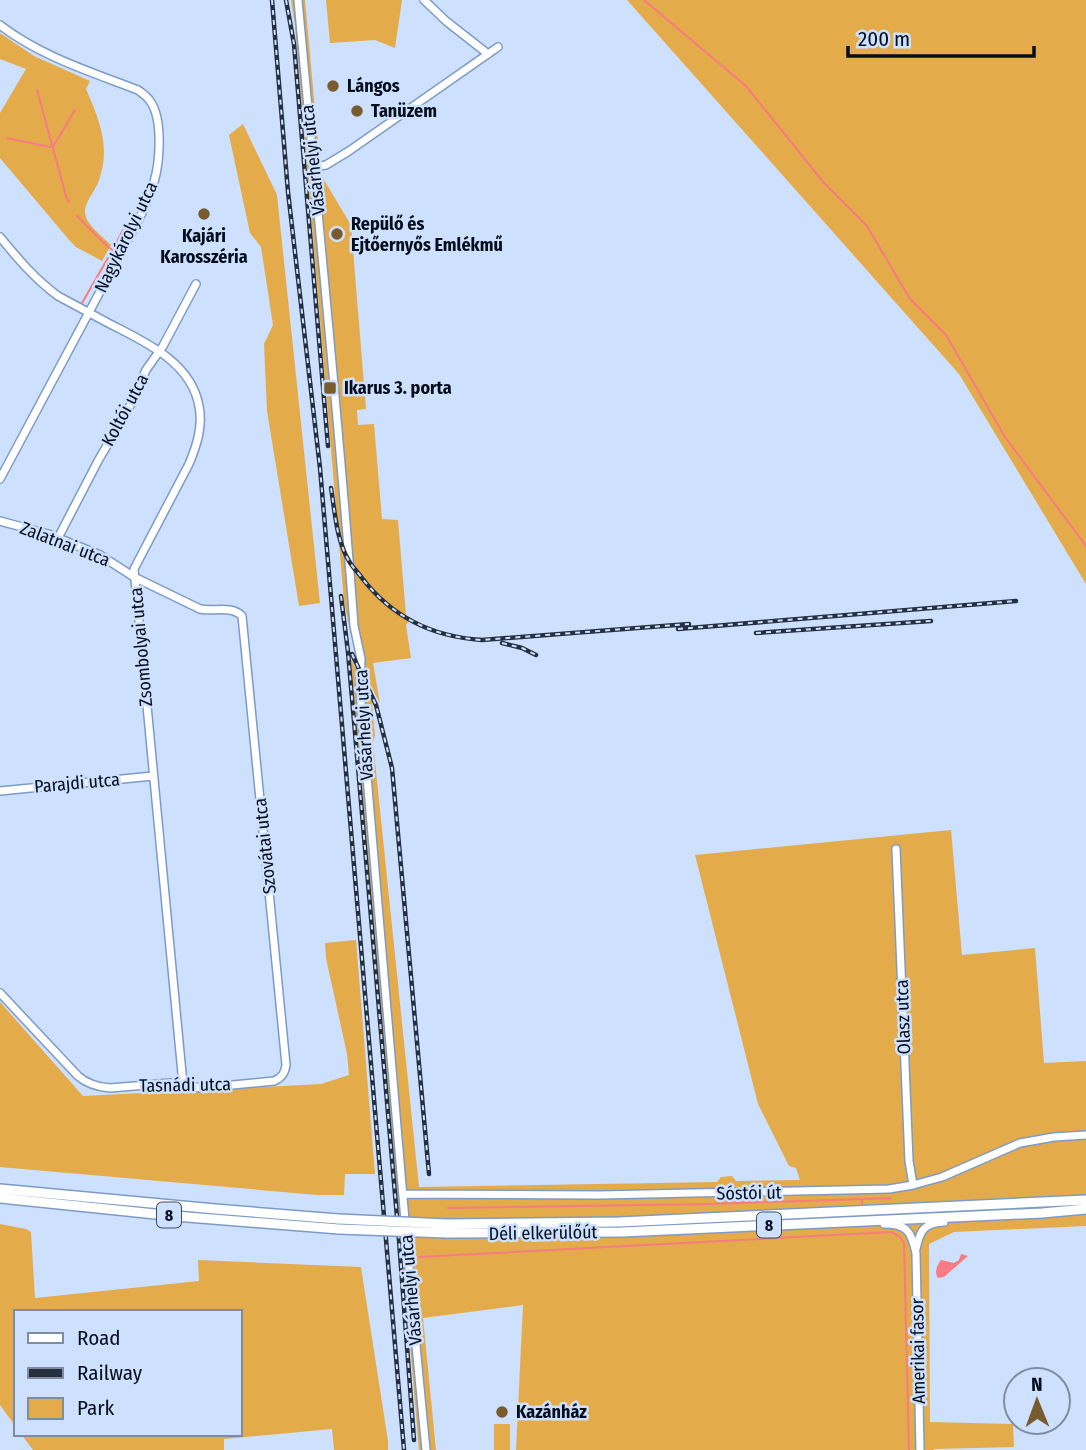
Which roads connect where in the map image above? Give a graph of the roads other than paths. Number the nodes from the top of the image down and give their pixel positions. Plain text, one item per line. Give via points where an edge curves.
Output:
1 (298, 0) edge
2 (424, 0) edge
3 (0, 25) edge
4 (498, 47) dead end
5 (488, 54) junction
6 (314, 167) junction
7 (0, 237) edge
8 (196, 285) dead end
9 (88, 313) junction
10 (159, 351) junction
11 (0, 479) edge
12 (0, 521) edge
13 (58, 538) junction
14 (134, 577) junction
15 (242, 616) joint
16 (153, 776) junction
17 (0, 791) edge
18 (896, 849) dead end
19 (0, 993) edge
20 (283, 1076) joint
21 (183, 1084) junction
22 (1086, 1135) edge
23 (913, 1185) junction
24 (0, 1189) edge
25 (403, 1194) junction
26 (0, 1198) edge
27 (1086, 1200) edge
28 (1086, 1209) edge
29 (981, 1215) junction
30 (852, 1222) junction
31 (339, 1224) junction
32 (447, 1229) junction
33 (916, 1253) junction
34 (426, 1450) edge
35 (920, 1450) edge

1 - 6 street, Vásárhelyi utca
2 - 5 street
3 - 9 street, Nagykárolyi utca via 40,51 138,90 154,108 158,127 154,183
4 - 5 street
5 - 6 street via 349,151
6 - 25 street, Vásárhelyi utca via 354,626 361,659 360,696
7 - 9 street, Zsombolyai utca via 45,287
8 - 10 street, Koltói utca
9 - 10 street, Zsombolyai utca
9 - 11 street, Nagykárolyi utca
10 - 13 street, Koltói utca
10 - 14 street, Zsombolyai utca via 192,386 199,407 199,432 189,464 136,564
12 - 13 street, Zalatnai utca
13 - 14 street, Zalatnai utca via 111,561
14 - 15 street, Zalatnai utca via 200,609 234,610
14 - 16 street, Zsombolyai utca
15 - 20 street, Szovátai utca via 286,1065
16 - 17 street, Parajdi utca
16 - 21 street, Zsombolyai utca
18 - 23 street, Olasz utca
19 - 21 street, Tasnádi utca via 83,1081 110,1088
20 - 21 street, Tasnádi utca via 274,1081 201,1088
22 - 23 street, Sóstói út via 1020,1143
23 - 25 street, Sóstói út via 817,1192
24 - 31 main road, Déli elkerülőút / 8
25 - 34 street, Vásárhelyi utca
26 - 31 main road, Déli elkerülőút / 8 via 188,1217
27 - 32 main road, Déli elkerülőút / 8
28 - 29 main road, Déli elkerülőút / 8
29 - 30 main road, Déli elkerülőút / 8
29 - 33 street via 930,1224 920,1234
30 - 32 main road, Déli elkerülőút / 8 via 622,1232
30 - 33 street via 903,1227 910,1233
31 - 32 main road, Déli elkerülőút / 8, bridge
33 - 35 street, Amerikai fasor

